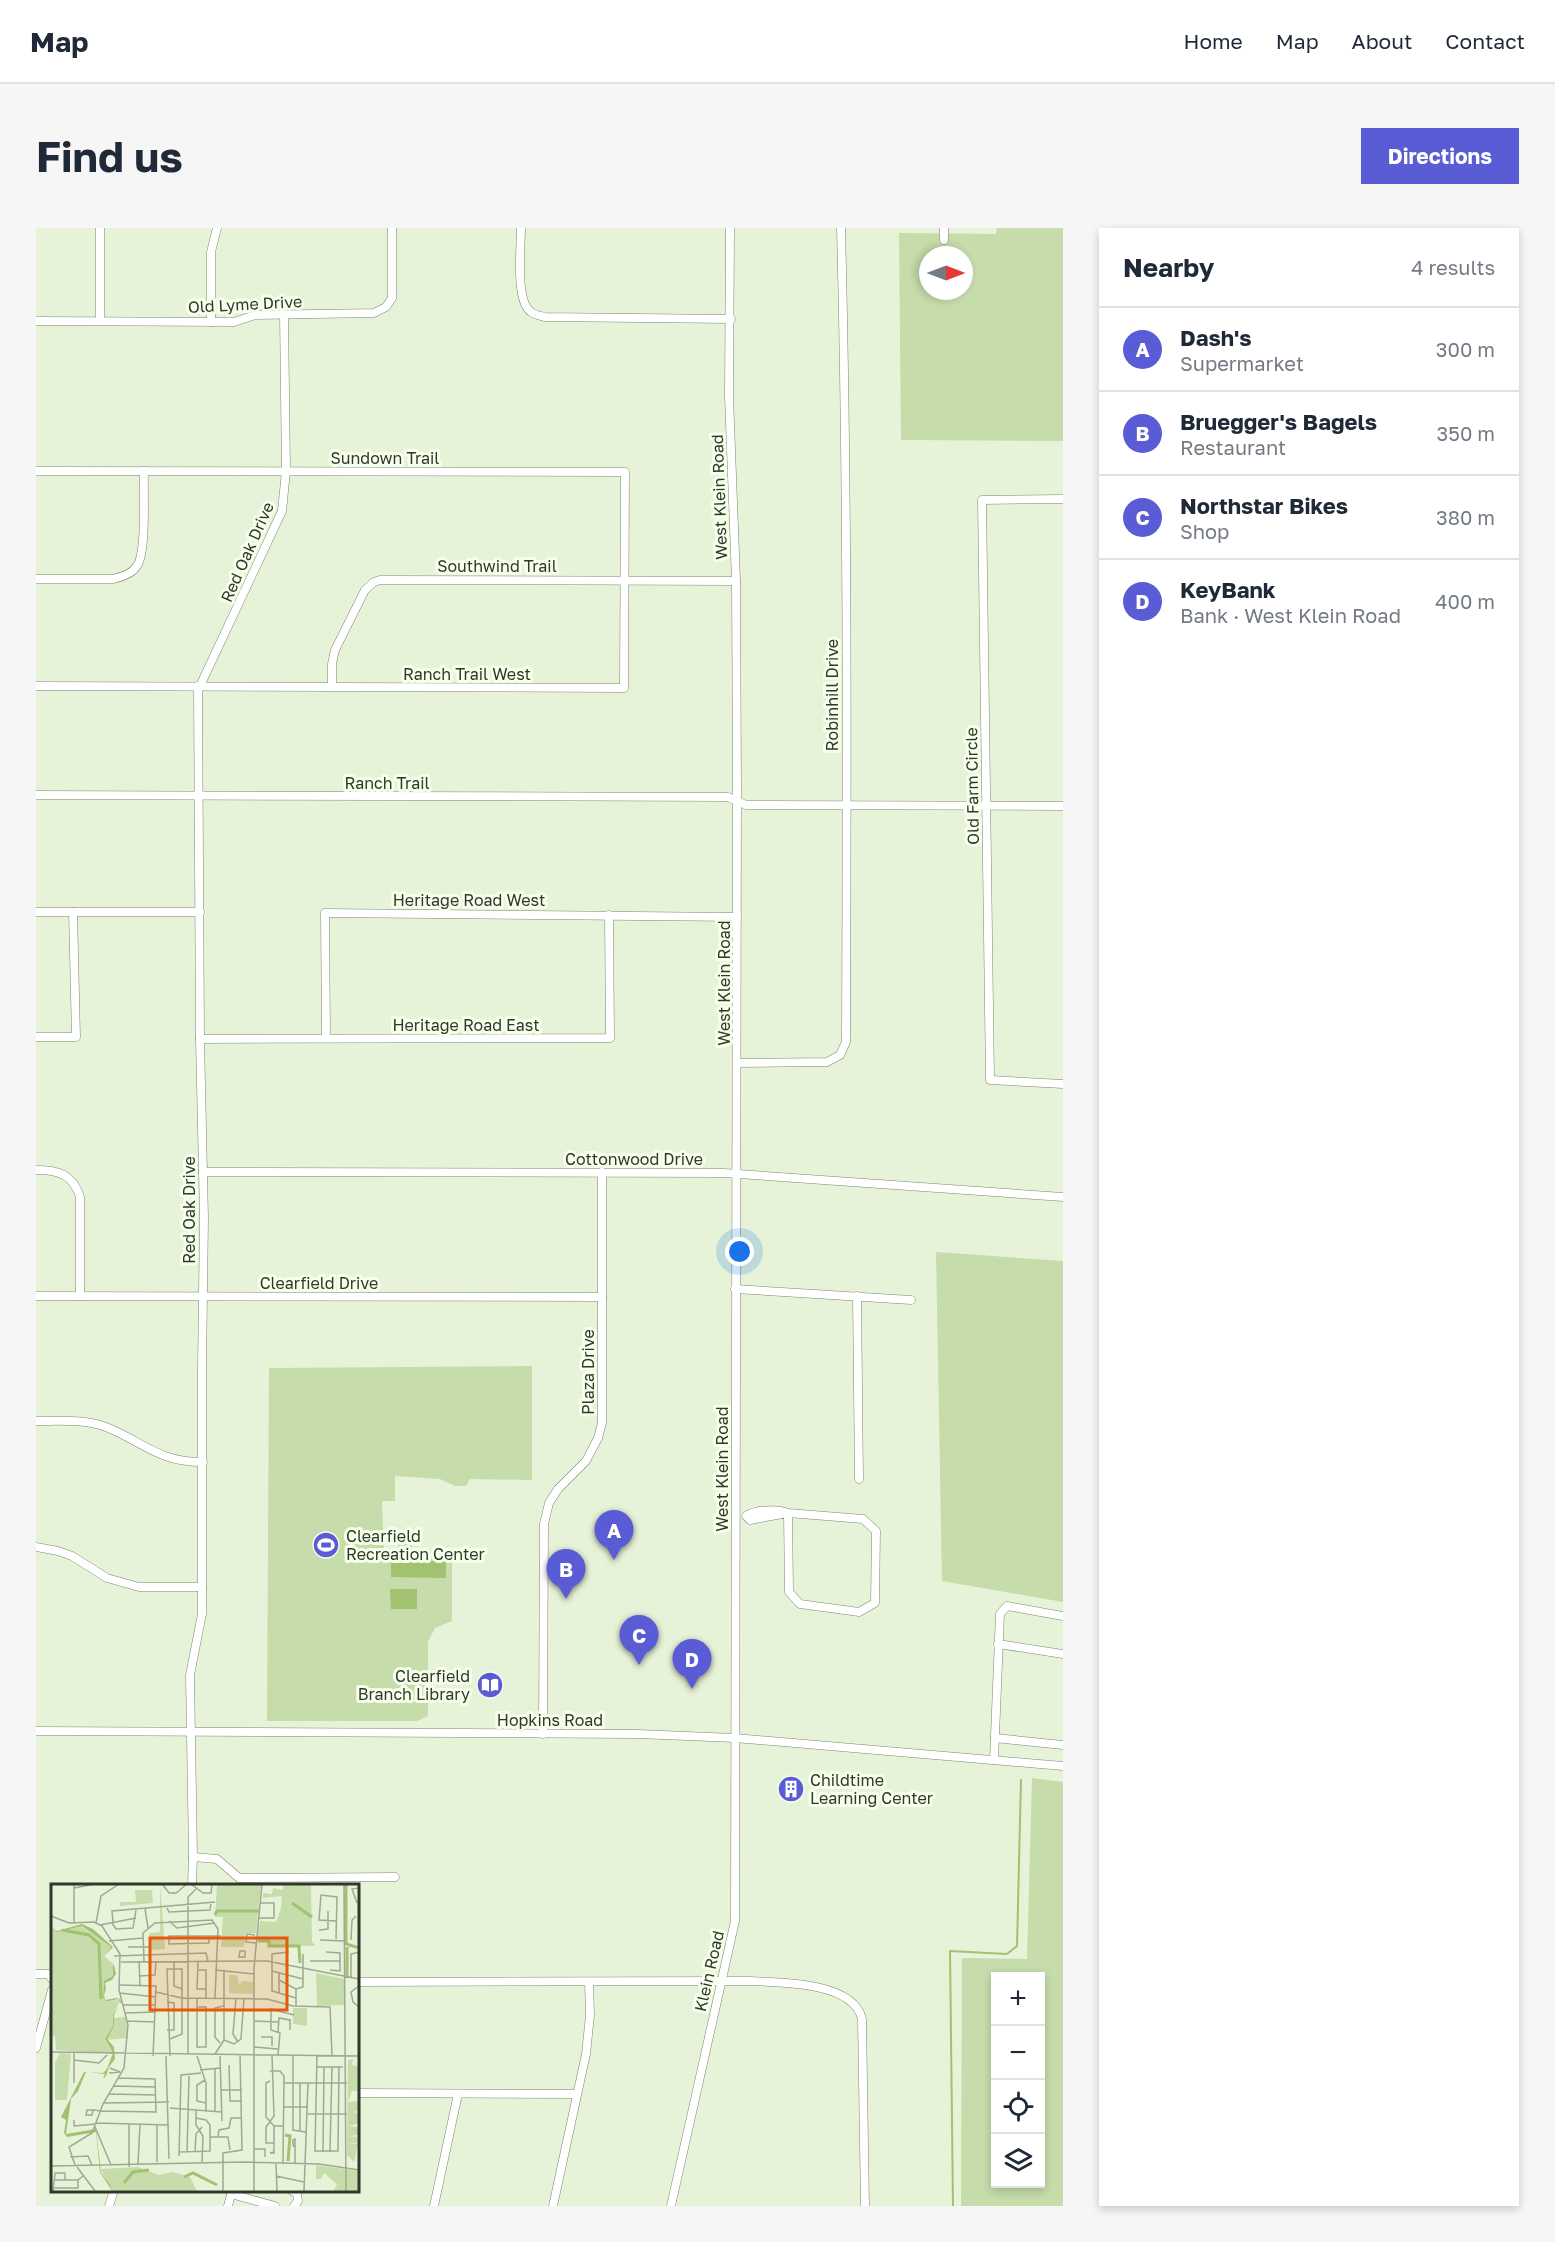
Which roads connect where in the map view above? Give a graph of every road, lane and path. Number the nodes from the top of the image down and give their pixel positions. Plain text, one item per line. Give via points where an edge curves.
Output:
1 (100, 228) edge
2 (217, 228) edge
3 (392, 228) edge
4 (521, 228) edge
5 (730, 228) edge
6 (841, 228) edge
7 (944, 228) edge
8 (944, 240) dead end
9 (284, 314) junction
10 (730, 319) junction
11 (100, 320) junction
12 (36, 321) edge
13 (211, 322) junction
14 (36, 471) edge
15 (144, 471) junction
16 (286, 471) junction
17 (1063, 499) edge
18 (36, 579) edge
19 (625, 580) junction
20 (736, 581) junction
21 (36, 686) edge
22 (199, 686) junction
23 (332, 687) junction
24 (36, 795) edge
25 (199, 796) junction
26 (737, 802) junction
27 (846, 805) junction
28 (986, 806) junction
29 (1063, 806) edge
30 (36, 912) edge
31 (73, 912) junction
32 (200, 912) junction
33 (609, 915) junction
34 (737, 917) junction
35 (36, 1037) edge
36 (326, 1038) junction
37 (200, 1039) junction
38 (737, 1063) junction
39 (1063, 1084) edge
40 (36, 1170) edge
41 (203, 1172) junction
42 (602, 1172) junction
43 (737, 1175) junction
44 (1063, 1197) edge
45 (735, 1289) junction
46 (36, 1296) edge
47 (80, 1296) junction
48 (203, 1296) junction
49 (857, 1296) junction
50 (602, 1297) junction
51 (911, 1300) dead end
52 (36, 1421) edge
53 (202, 1462) junction
54 (859, 1479) dead end
55 (788, 1513) junction
56 (736, 1516) junction
57 (36, 1547) edge
58 (202, 1587) junction
59 (1063, 1616) edge
60 (998, 1644) junction
61 (1063, 1654) edge
62 (36, 1731) edge
63 (191, 1732) junction
64 (543, 1734) junction
65 (995, 1737) junction
66 (735, 1738) junction
67 (1063, 1745) edge
68 (994, 1760) junction
69 (1063, 1766) edge
70 (193, 1857) junction
71 (395, 1877) dead end
72 (192, 1884) edge
73 (36, 1974) edge
74 (51, 1978) edge
75 (721, 1981) junction
76 (358, 1982) edge
77 (589, 1982) junction
78 (51, 1994) edge
79 (36, 2048) edge
80 (358, 2093) edge
81 (458, 2094) junction
82 (577, 2094) junction
83 (114, 2191) edge
84 (292, 2191) edge
85 (232, 2192) edge
86 (109, 2206) edge
87 (228, 2206) edge
88 (275, 2206) edge
89 (294, 2206) edge
90 (434, 2206) edge
91 (553, 2206) edge
92 (671, 2206) edge
93 (865, 2206) edge

1 - 11 street
2 - 13 street via 211,252
3 - 9 street, Old Lyme Drive via 390,303 386,307 374,313
4 - 10 street via 522,297 532,313 545,317
5 - 10 street, West Klein Road
6 - 27 street, Robinhill Drive
7 - 8 street
9 - 13 street, Old Lyme Drive
9 - 16 street, Red Oak Drive
10 - 20 street, West Klein Road
11 - 12 street, Old Lyme Drive
11 - 13 street, Old Lyme Drive
14 - 15 street, Sundown Trail
15 - 16 street, Sundown Trail
15 - 18 street via 141,557 134,570 113,579
16 - 19 street, Sundown Trail via 625,472
16 - 22 street, Red Oak Drive via 285,499 276,527
17 - 28 street, Old Farm Circle via 982,500
19 - 20 street, Southwind Trail
19 - 23 street, Southwind Trail via 374,582 365,590 335,650
19 - 23 street, Ranch Trail West via 624,688
20 - 26 street, West Klein Road
21 - 22 street, Ranch Trail West
22 - 23 street, Ranch Trail West
22 - 25 street, Red Oak Drive
24 - 25 street, Ranch Trail
25 - 26 street, Ranch Trail via 728,797
25 - 32 street, Red Oak Drive
26 - 27 street, Ranch Trail
26 - 34 street, West Klein Road
27 - 28 street, Ranch Trail
27 - 38 street, Robinhill Drive via 846,1042 828,1062
28 - 29 street, Ranch Trail
28 - 39 street, Old Farm Circle via 990,1080
30 - 31 street
31 - 32 street
31 - 35 street via 76,1037
32 - 37 street, Red Oak Drive
33 - 34 street, Heritage Road West
33 - 36 street, Heritage Road East via 610,1038
33 - 36 street, Heritage Road West via 325,913
34 - 38 street, West Klein Road
36 - 37 street, Heritage Road East
37 - 41 street, Red Oak Drive
38 - 43 street, West Klein Road
40 - 47 street via 55,1170 69,1177 80,1197
41 - 42 street, Cottonwood Drive
41 - 48 street, Red Oak Drive
42 - 43 street, Cottonwood Drive
42 - 50 street, Plaza Drive
43 - 44 street, Cottonwood Drive
43 - 45 street, West Klein Road
45 - 49 street
45 - 56 street, West Klein Road
46 - 47 street, Clearfield Drive
47 - 48 street, Clearfield Drive
48 - 50 street, Clearfield Drive
48 - 53 street, Red Oak Drive
49 - 51 street
49 - 54 street
50 - 64 street, Plaza Drive via 602,1423 586,1461 549,1503 544,1524
52 - 53 street via 93,1423 165,1457
53 - 58 street, Red Oak Drive
55 - 55 street via 863,1519 876,1531 875,1603 859,1612 800,1604 789,1592
55 - 56 street
56 - 66 street, West Klein Road
57 - 58 street via 65,1554 107,1578 139,1587
58 - 63 street, Red Oak Drive via 202,1614 190,1676
59 - 60 street via 1007,1606 999,1614
60 - 61 street
60 - 65 street
62 - 63 street, Hopkins Road
63 - 64 street, Hopkins Road
63 - 70 street, Red Oak Drive
64 - 66 street, Hopkins Road
65 - 67 street
65 - 68 street
66 - 68 street, Hopkins Road
66 - 75 street, Klein Road via 735,1921
68 - 69 street, Hopkins Road
70 - 71 street via 217,1859 239,1878
70 - 72 street, Red Oak Drive
73 - 74 street
75 - 77 street
75 - 92 street, Klein Road
75 - 93 street via 809,1986 838,1993 858,2007 862,2019
76 - 77 street
77 - 82 street via 589,2036
78 - 79 street
80 - 81 street
81 - 82 street
81 - 90 street
82 - 91 street
83 - 86 street
84 - 89 street via 298,2201
85 - 87 street
85 - 88 street

